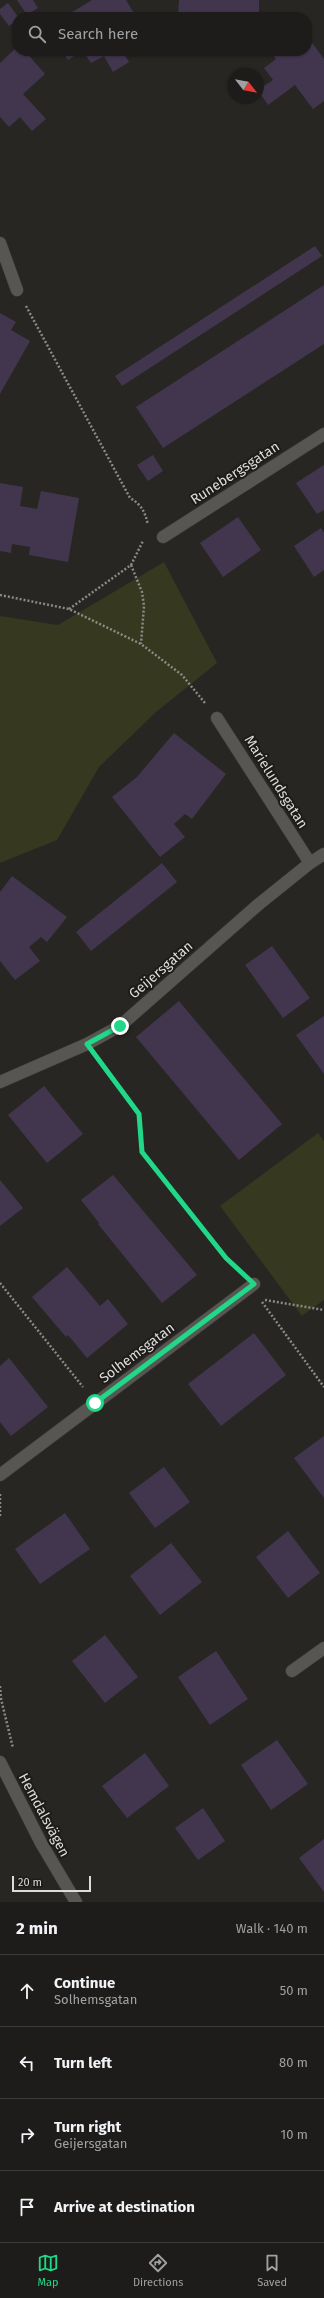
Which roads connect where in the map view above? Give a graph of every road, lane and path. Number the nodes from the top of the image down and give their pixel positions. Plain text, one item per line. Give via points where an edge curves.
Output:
1 (0, 243) edge
2 (17, 290) joint
3 (324, 434) edge
4 (149, 530) dead end
5 (162, 537) dead end
6 (0, 595) edge
7 (69, 609) junction
8 (141, 644) junction
9 (217, 718) joint
10 (324, 854) edge
11 (310, 863) junction
12 (87, 1044) junction
13 (0, 1082) edge
14 (0, 1283) edge
15 (254, 1284) joint
16 (324, 1310) edge
17 (324, 1387) edge
18 (95, 1403) junction
19 (0, 1474) edge
20 (0, 1492) edge
21 (0, 1516) edge
22 (324, 1648) edge
23 (292, 1671) dead end
24 (0, 1762) edge
25 (76, 1902) edge

1 - 2 street
2 - 4 path via 130,498 140,504 146,514
3 - 5 street, Runebergsgatan
6 - 7 path
7 - 8 path
7 - 8 path via 131,565 142,592 144,606
8 - 9 path via 182,676
9 - 11 street, Marielundsgatan
10 - 11 street, Geijersgatan
11 - 12 street, Geijersgatan via 259,904 120,1026
12 - 13 street, Geijersgatan
12 - 15 path via 139,1114 142,1152 226,1258
14 - 18 path
15 - 18 street, Solhemsgatan
16 - 17 path via 260,1299
18 - 19 street, Solhemsgatan
20 - 21 path
22 - 23 street
24 - 25 street, Hemdalsvägen via 41,1843

